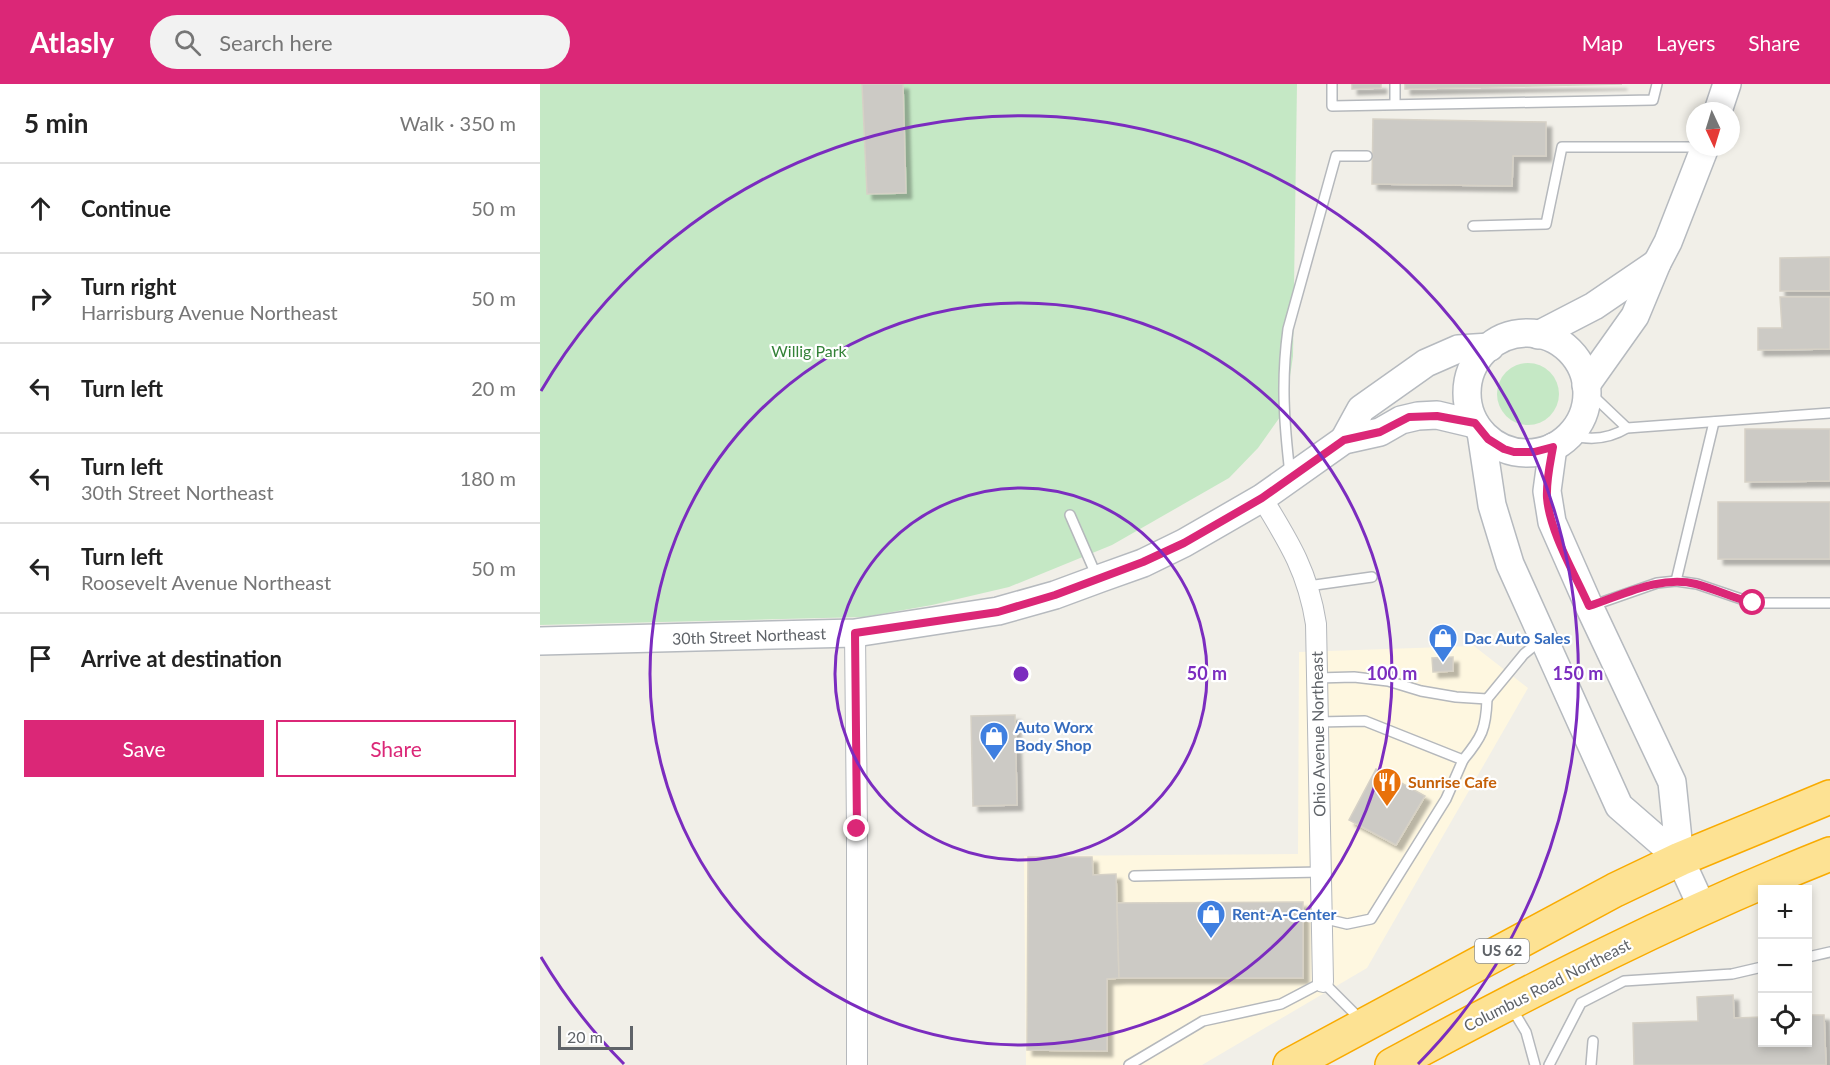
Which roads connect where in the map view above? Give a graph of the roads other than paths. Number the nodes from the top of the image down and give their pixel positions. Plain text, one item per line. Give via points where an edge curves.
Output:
1 (1332, 84) edge
2 (1395, 84) edge
3 (1657, 84) edge
4 (1727, 84) edge
5 (1721, 102) edge
6 (1395, 104) junction
7 (1686, 147) edge
8 (1367, 156) dead end
9 (1702, 156) edge
10 (1473, 226) dead end
11 (1657, 263) junction
12 (1538, 335) junction
13 (1490, 347) junction
14 (1587, 388) junction
15 (1830, 413) edge
16 (1714, 422) junction
17 (1478, 428) junction
18 (1628, 428) junction
19 (1344, 440) junction
20 (1562, 441) junction
21 (1290, 479) junction
22 (1262, 498) junction
23 (1070, 515) dead end
24 (1372, 577) dead end
25 (1098, 579) junction
26 (1676, 581) junction
27 (1308, 586) junction
28 (1830, 603) edge
29 (1589, 606) junction
30 (855, 633) junction
31 (1543, 638) junction
32 (540, 641) edge
33 (1317, 678) junction
34 (1487, 699) junction
35 (1318, 722) junction
36 (1463, 760) junction
37 (1830, 797) edge
38 (1830, 854) edge
39 (1680, 859) junction
40 (1321, 872) junction
41 (1134, 876) dead end
42 (1702, 908) junction
43 (1322, 918) junction
44 (1830, 952) edge
45 (1812, 956) edge
46 (1758, 968) edge
47 (1323, 982) junction
48 (1508, 1003) junction
49 (1364, 1024) junction
50 (1593, 1041) dead end
51 (1325, 1055) edge
52 (857, 1065) edge
53 (1129, 1065) edge
54 (1290, 1065) edge
55 (1392, 1065) edge
56 (1535, 1065) edge
57 (1549, 1065) edge
58 (1591, 1065) edge

1 - 6 lane via 1332,106
2 - 6 lane
3 - 6 lane via 1653,100
4 - 5 street
7 - 10 lane via 1562,147 1546,224
8 - 21 lane via 1336,156 1288,330 1283,410
9 - 11 street
11 - 12 street via 1594,306
11 - 14 street via 1635,316
12 - 13 street via 1513,335
12 - 14 street via 1571,352 1581,367
13 - 17 street via 1478,359 1468,382 1467,399
13 - 19 street, 30th Street Northeast via 1458,349 1419,368 1361,409
14 - 18 lane
14 - 20 street via 1583,414 1576,428
15 - 16 lane
16 - 18 lane
16 - 26 lane
17 - 19 street, 30th Street Northeast via 1440,416 1418,416 1380,432
17 - 20 street via 1496,444 1514,452 1534,452
17 - 31 street via 1500,535
18 - 20 lane via 1613,437
19 - 21 street, 30th Street Northeast
20 - 29 street via 1547,485 1548,505 1563,550
21 - 22 street, 30th Street Northeast
22 - 25 street, 30th Street Northeast via 1184,543
22 - 27 street, Ohio Avenue Northeast via 1293,548
23 - 25 lane
24 - 27 lane
25 - 30 street, 30th Street Northeast via 998,612
26 - 28 lane via 1753,603
26 - 29 lane via 1657,583
27 - 33 street, Ohio Avenue Northeast via 1316,624
29 - 39 street via 1672,782
30 - 32 street, 30th Street Northeast
30 - 52 street
31 - 34 lane via 1524,654
31 - 39 street via 1619,806
33 - 34 lane via 1354,677 1456,697
33 - 35 street, Ohio Avenue Northeast
34 - 36 lane via 1480,740
35 - 36 lane via 1365,721
35 - 40 street, Ohio Avenue Northeast
36 - 43 lane via 1446,799 1371,920 1347,924
37 - 39 highway, US 62
38 - 42 highway, Columbus Road Northeast
39 - 42 street
39 - 49 highway, US 62
40 - 41 lane
40 - 43 street, Ohio Avenue Northeast
42 - 48 highway, Columbus Road Northeast
43 - 47 street, Ohio Avenue Northeast
44 - 45 lane
46 - 57 lane via 1732,975 1624,981 1581,1003
47 - 49 lane
47 - 53 lane via 1281,1004 1203,1021
48 - 55 highway, Columbus Road Northeast
48 - 56 lane via 1526,1032
49 - 51 highway, US 62
50 - 58 lane
51 - 54 highway, US 62

